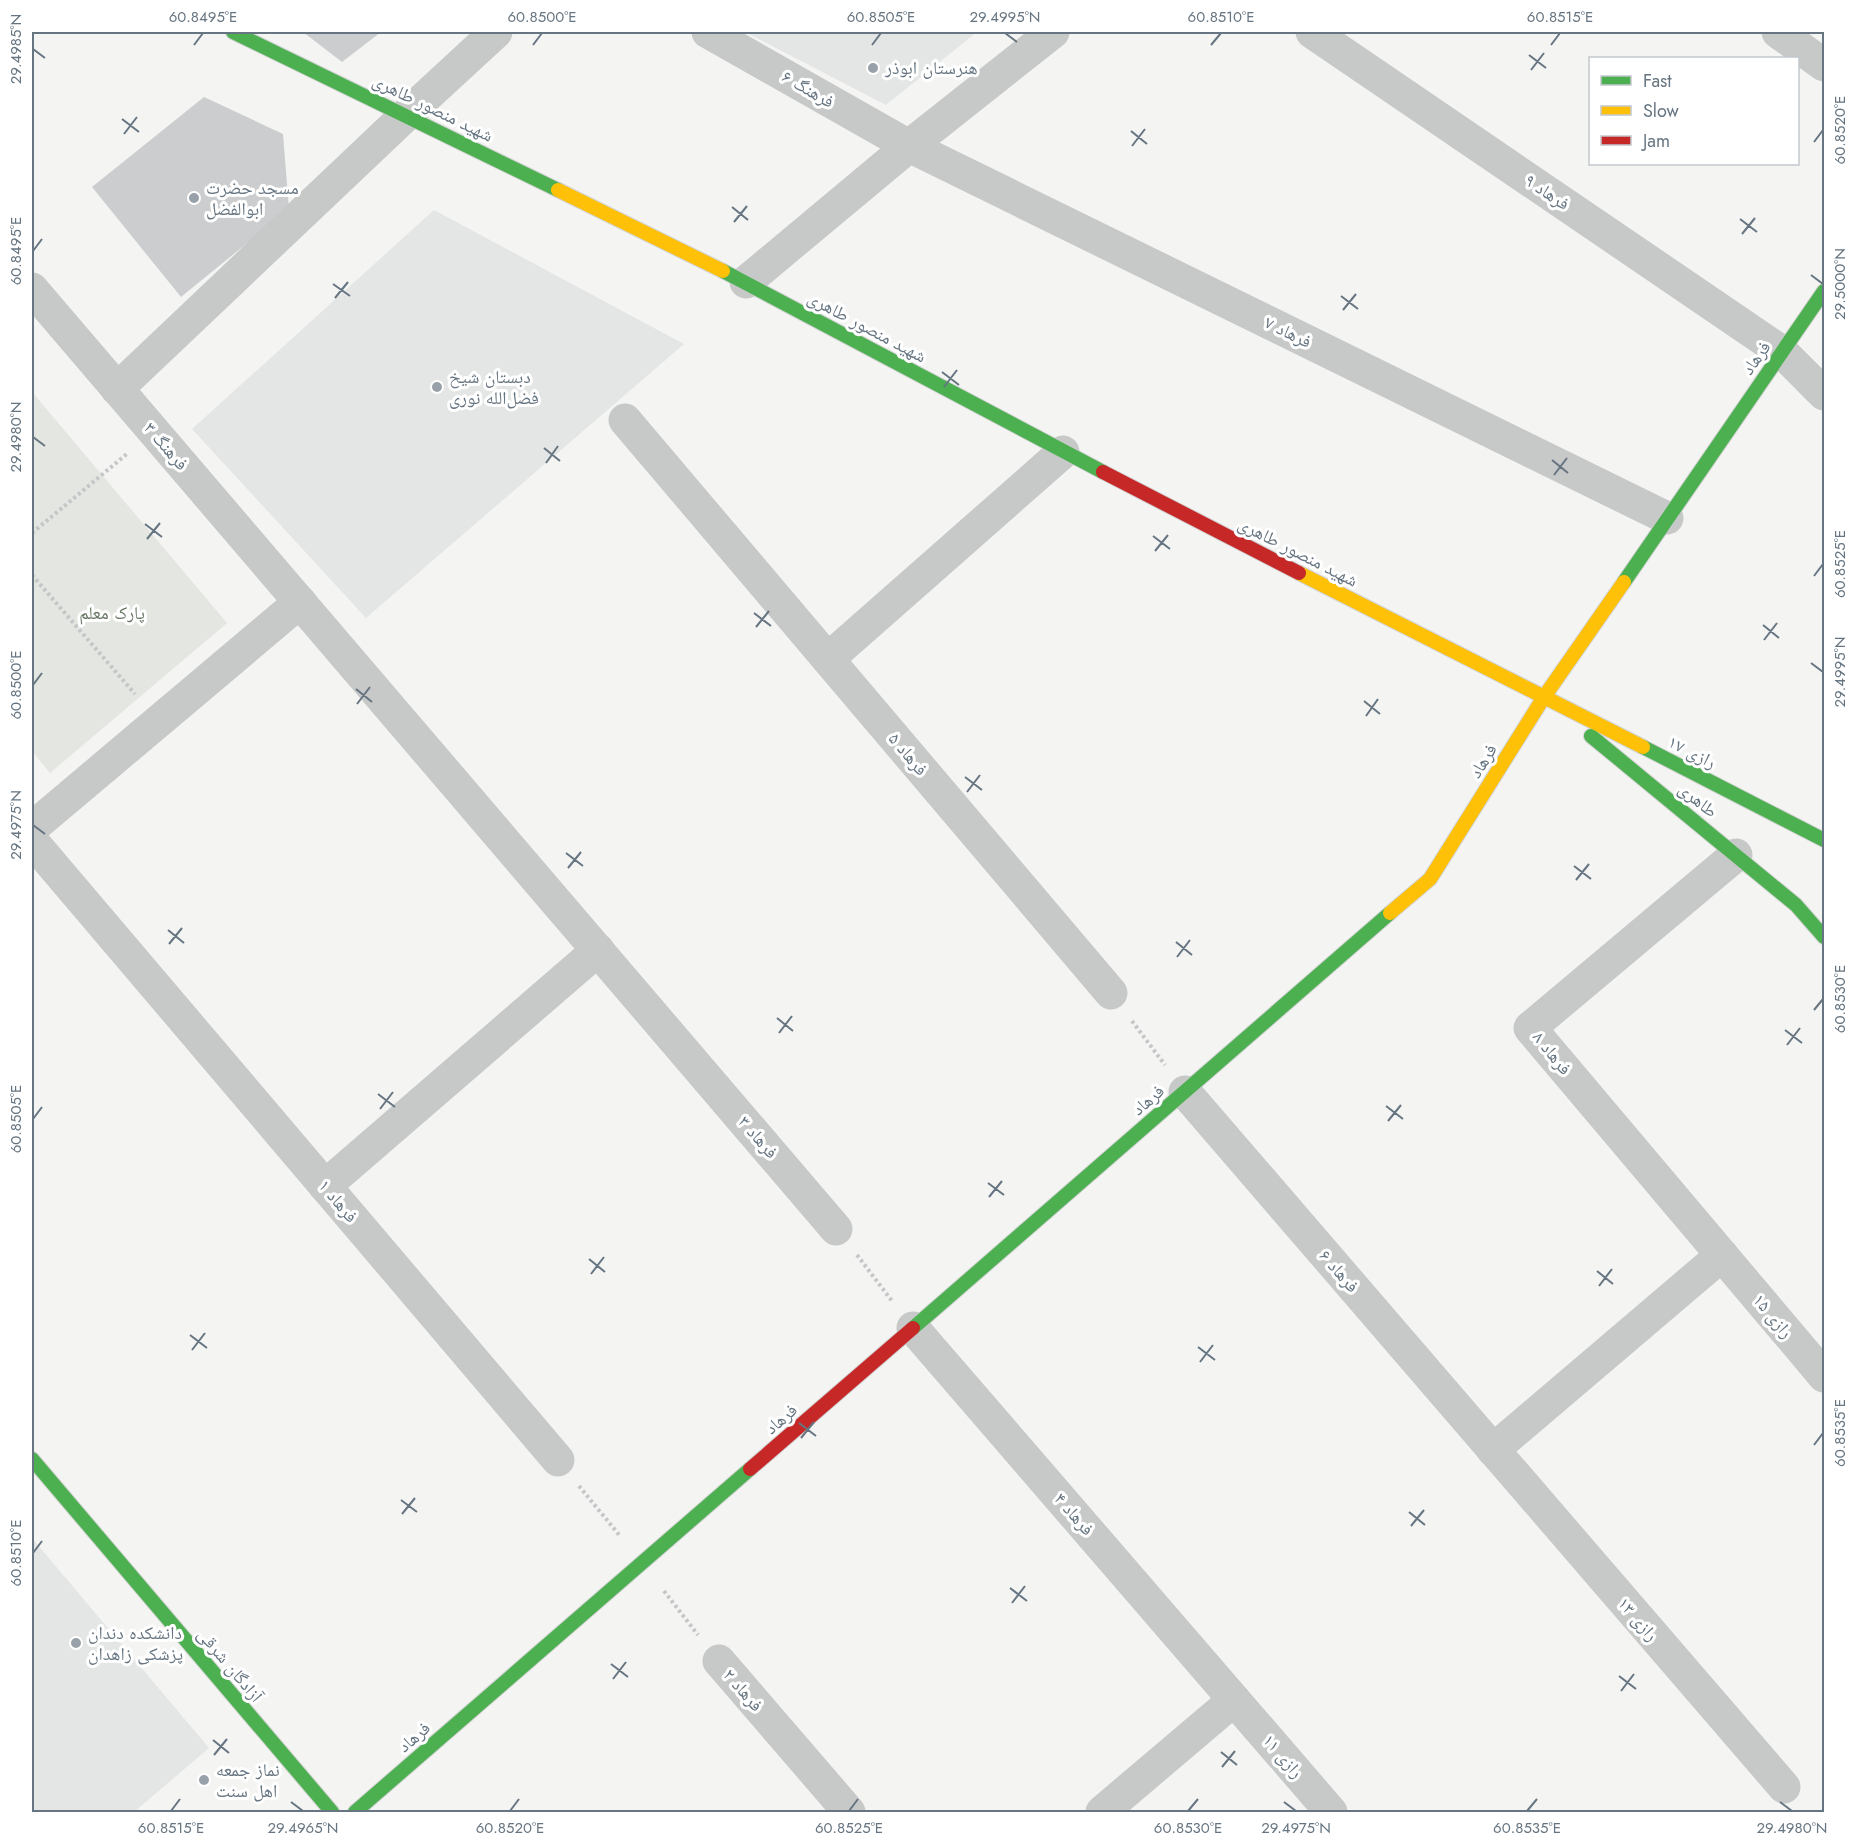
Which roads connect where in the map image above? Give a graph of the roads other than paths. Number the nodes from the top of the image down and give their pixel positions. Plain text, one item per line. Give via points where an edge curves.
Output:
1 (233, 32) edge
2 (496, 32) edge
3 (708, 32) edge
4 (1053, 32) edge
5 (1312, 32) edge
6 (1778, 32) edge
7 (1824, 65) edge
8 (406, 115) junction
9 (909, 146) junction
10 (746, 282) junction
11 (32, 289) edge
12 (1824, 291) edge
13 (1782, 352) junction
14 (117, 389) junction
15 (1824, 394) edge
16 (626, 420) dead end
17 (1063, 452) junction
18 (1667, 518) junction
19 (300, 602) junction
20 (828, 659) junction
21 (1544, 697) junction
22 (32, 828) edge
23 (1824, 840) edge
24 (32, 842) edge
25 (1736, 855) junction
26 (1824, 936) edge
27 (598, 950) junction
28 (1112, 993) road end
29 (1185, 1092) junction
30 (325, 1186) junction
31 (836, 1229) road end
32 (1722, 1255) junction
33 (913, 1328) junction
34 (1824, 1376) edge
35 (1493, 1450) junction
36 (32, 1459) edge
37 (558, 1460) road end
38 (719, 1661) road end
39 (1234, 1700) junction
40 (1784, 1787) dead end
41 (332, 1812) edge
42 (355, 1812) edge
43 (849, 1812) edge
44 (1102, 1812) edge
45 (1331, 1812) edge

1 - 8 street, شهید منصور طاهری
2 - 8 street
3 - 9 street, فرهنگ ۶
4 - 9 street
5 - 13 street, فرهاد ۹
6 - 7 street
8 - 10 street, شهید منصور طاهری
8 - 14 street
9 - 10 street
9 - 18 street, فرهاد ۷
10 - 17 street, شهید منصور طاهری
11 - 14 street, فرهنگ ۳
12 - 13 street, فرهاد
13 - 15 street, فرهاد ۹
13 - 18 street, فرهاد
14 - 19 street, فرهنگ ۳
16 - 20 street, فرهاد ۵
17 - 20 street
17 - 21 street, شهید منصور طاهری
18 - 21 street, فرهاد
19 - 22 street
19 - 27 street, فرهنگ ۳
20 - 28 street, فرهاد ۵
21 - 23 street, رازی ۱۷
21 - 25 street, طاهری
21 - 29 street, فرهاد via 1430,879
24 - 30 street, فرهاد ۱
25 - 26 street, طاهری via 1796,905
25 - 32 street, فرهاد ۸ via 1530,1028
27 - 30 street
27 - 31 street, فرهاد ۳
29 - 33 street, فرهاد
29 - 35 street, فرهاد ۶
30 - 37 street, فرهاد ۱
32 - 34 street, رازی ۱۵
32 - 35 street
33 - 39 street, فرهاد ۴
33 - 42 street, فرهاد
35 - 40 street, رازی ۱۳
36 - 41 street, آزادگان شرقی
38 - 43 street, فرهاد ۲
39 - 44 street
39 - 45 street, رازی ۱۱

